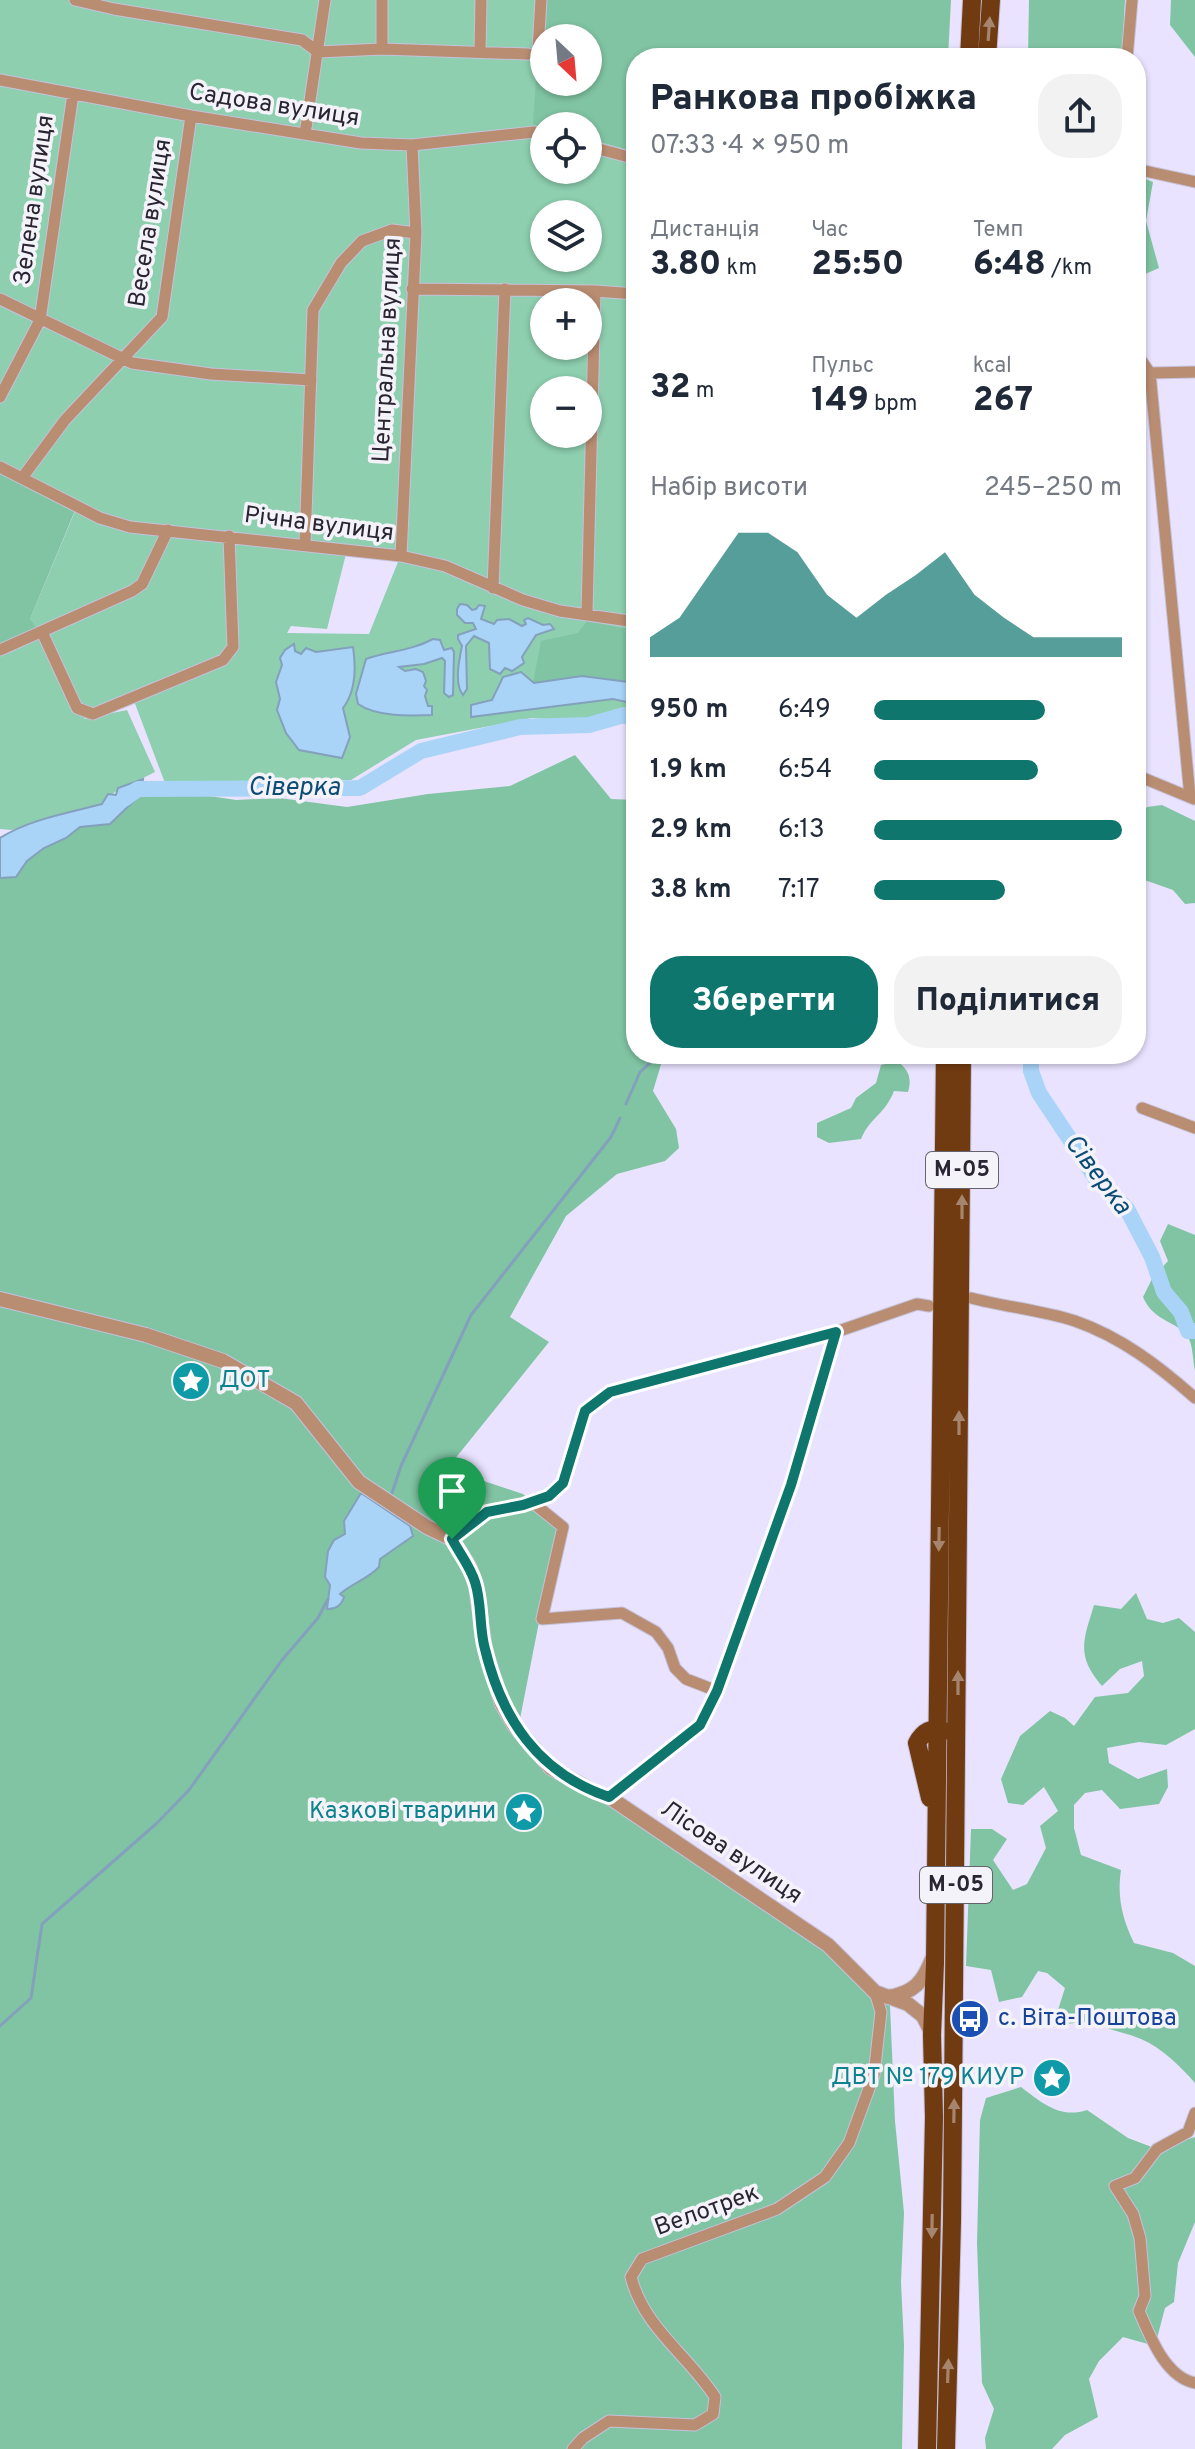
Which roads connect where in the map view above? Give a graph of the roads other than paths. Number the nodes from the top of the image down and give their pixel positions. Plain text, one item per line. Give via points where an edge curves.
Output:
1 (75, 0) edge
2 (325, 0) edge
3 (382, 0) edge
4 (481, 0) edge
5 (541, 0) edge
6 (972, 0) edge
7 (991, 0) edge
8 (1132, 0) edge
9 (970, 48) edge
10 (988, 48) edge
11 (1128, 48) edge
12 (382, 49) junction
13 (318, 52) junction
14 (480, 52) junction
15 (0, 80) edge
16 (73, 94) junction
17 (191, 116) junction
18 (530, 132) edge
19 (305, 134) junction
20 (412, 145) junction
21 (602, 150) edge
22 (626, 156) edge
23 (1146, 171) edge
24 (1195, 182) edge
25 (416, 233) junction
26 (412, 289) junction
27 (505, 289) junction
28 (530, 290) edge
29 (602, 292) edge
30 (626, 293) edge
31 (0, 299) edge
32 (40, 320) junction
33 (121, 358) junction
34 (593, 360) edge
35 (1146, 367) edge
36 (1195, 372) edge
37 (1150, 373) junction
38 (311, 380) junction
39 (0, 397) edge
40 (0, 467) edge
41 (22, 478) junction
42 (168, 530) junction
43 (229, 536) junction
44 (305, 545) junction
45 (401, 556) junction
46 (493, 588) junction
47 (587, 613) junction
48 (626, 620) edge
49 (42, 632) junction
50 (0, 650) edge
51 (1146, 779) edge
52 (1193, 798) edge
53 (946, 1064) edge
54 (962, 1064) edge
55 (1142, 1108) dead end
56 (1195, 1128) edge
57 (958, 1289) junction
58 (0, 1299) edge
59 (929, 1306) dead end
60 (951, 1320) junction
61 (836, 1332) junction
62 (1195, 1398) edge
63 (532, 1502) junction
64 (452, 1539) junction
65 (717, 1691) junction
66 (937, 1728) junction
67 (609, 1797) junction
68 (957, 1807) junction
69 (936, 1947) junction
70 (881, 1994) junction
71 (932, 2035) junction
72 (1195, 2113) edge
73 (1195, 2383) edge
74 (573, 2449) edge
75 (927, 2449) edge
76 (946, 2449) edge

1 - 13 street via 302,40
2 - 13 street
3 - 12 street
4 - 14 street
5 - 14 street via 533,52
6 - 9 highway
10 -> 7 highway
8 - 11 street
12 - 13 street
12 - 14 street
13 - 19 street
15 - 16 street, Садова вулиця
16 - 17 street, Садова вулиця
16 - 32 street, Зелена вулиця
17 - 19 street, Садова вулиця
17 - 33 street, Весела вулиця via 162,317
18 - 20 street, Садова вулиця
19 - 20 street, Садова вулиця
20 - 25 street, Центральна вулиця
21 - 22 street
23 - 24 street
25 - 26 street, Центральна вулиця
25 - 38 street via 392,230 362,241 341,263 313,310
26 - 27 street
26 - 45 street, Центральна вулиця
27 - 28 street
27 - 46 street
29 - 30 street
31 - 32 street
32 - 33 street
32 - 39 street, Зелена вулиця
33 - 38 street via 211,374
33 - 41 street, Весела вулиця
34 - 47 street
35 - 37 street
36 - 37 street
37 - 52 street
38 - 44 street
40 - 41 street, Річна вулиця
41 - 42 street, Річна вулиця via 100,518
42 - 43 street, Річна вулиця
42 - 49 street via 142,584
43 - 44 street, Річна вулиця
43 - 49 street via 233,647 223,660 93,714 77,708
44 - 45 street, Річна вулиця
45 - 46 street, Річна вулиця via 445,566
46 - 47 street, Річна вулиця via 560,611
47 - 48 street, Річна вулиця
49 - 50 street
51 - 52 street
53 - 57 highway, М-05
57 -> 54 highway, М-05
55 - 56 street
57 - 60 highway, М-05
57 - 62 street via 1076,1322 1117,1340 1159,1366
58 - 64 street via 146,1335 223,1361 296,1403 359,1482
59 - 61 street via 917,1304
60 -> 66 highway, М-05
68 -> 60 highway, М-05
61 - 63 street via 610,1392 585,1411 563,1483
61 - 65 street via 791,1485
63 - 64 street via 487,1512
63 - 65 street via 563,1527 542,1619 622,1613 656,1632 686,1679
64 - 67 street, Лісова вулиця via 476,1586 485,1649 514,1725 551,1768
65 - 67 street via 700,1725
66 - 68 highway via 952,1745
66 - 69 highway, М-05 via 917,1743 936,1821
67 - 70 street, Лісова вулиця via 828,1945
76 -> 68 highway, М-05
69 - 70 street via 917,1987 906,1994
69 - 71 highway, М-05
70 - 71 street, Лісова вулиця via 923,2016
70 - 74 street, Велотрек via 874,2075 849,2143 825,2177 777,2209 642,2259 631,2277 636,2297 652,2321 715,2397 713,2414 695,2425 609,2421
71 -> 75 highway, М-05
72 - 73 street via 1188,2132 1157,2149 1135,2178 1115,2186 1133,2214 1140,2238 1145,2296 1139,2311 1171,2368

